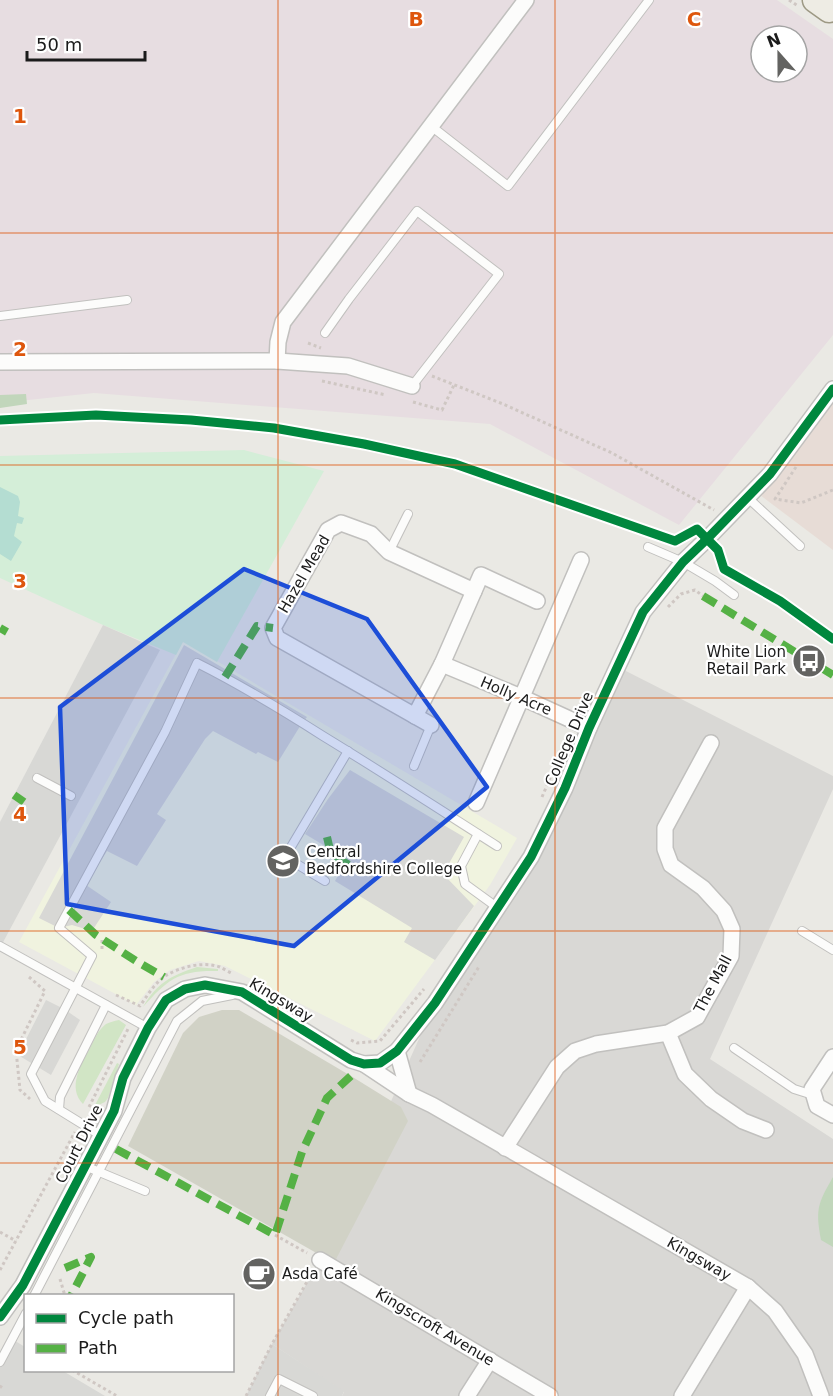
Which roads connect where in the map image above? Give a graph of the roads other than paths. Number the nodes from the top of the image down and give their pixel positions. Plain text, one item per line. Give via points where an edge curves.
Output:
1 (526, 0) edge
2 (649, 0) edge
3 (431, 126) junction
4 (127, 300) dead end
5 (0, 316) edge
6 (326, 333) dead end
7 (277, 361) junction
8 (0, 362) edge
9 (833, 389) edge
10 (411, 393) joint
11 (747, 497) junction
12 (408, 514) dead end
13 (800, 546) dead end
14 (648, 547) dead end
15 (389, 552) junction
16 (581, 560) dead end
17 (682, 562) junction
18 (474, 591) junction
19 (734, 595) dead end
20 (537, 601) dead end
21 (442, 664) junction
22 (521, 697) junction
23 (415, 716) junction
24 (431, 725) joint
25 (589, 728) junction
26 (711, 742) dead end
27 (348, 751) junction
28 (414, 766) dead end
29 (37, 778) dead end
30 (71, 796) dead end
31 (476, 803) dead end
32 (478, 834) junction
33 (497, 846) dead end
34 (326, 881) dead end
35 (498, 908) junction
36 (802, 932) dead end
37 (0, 946) edge
38 (833, 950) edge
39 (75, 988) junction
40 (185, 989) joint
41 (242, 992) junction
42 (106, 1005) junction
43 (148, 1028) junction
44 (668, 1033) junction
45 (734, 1048) dead end
46 (397, 1051) junction
47 (833, 1057) edge
48 (364, 1064) junction
49 (409, 1094) junction
50 (814, 1096) junction
51 (58, 1109) junction
52 (833, 1116) edge
53 (766, 1130) dead end
54 (100, 1135) junction
55 (505, 1148) junction
56 (92, 1169) junction
57 (144, 1191) dead end
58 (320, 1260) road end
59 (748, 1287) junction
60 (35, 1294) edge
61 (0, 1317) edge
62 (24, 1317) edge
63 (490, 1360) junction
64 (0, 1362) edge
65 (270, 1396) edge
66 (313, 1396) edge
67 (466, 1396) edge
68 (550, 1396) edge
69 (682, 1396) edge
70 (821, 1396) edge

1 - 3 street
2 - 3 lane via 508,186
3 - 7 street via 284,322
4 - 5 lane
6 - 10 lane via 417,211 499,274
7 - 8 street
7 - 10 street via 348,366
9 - 11 street, College Drive via 770,474
11 - 13 lane
11 - 17 street, College Drive
12 - 15 lane
14 - 17 lane
15 - 18 street, Hazel Mead
15 - 23 street, Hazel Mead via 371,534 341,523 328,530 273,628 277,638
16 - 22 street
17 - 19 lane
17 - 25 street, College Drive via 643,612
18 - 20 street via 481,575
18 - 21 street
21 - 22 street, Holly Acre
21 - 23 street
22 - 25 street, Holly Acre
22 - 31 street
23 - 24 street, Hazel Mead
24 - 28 lane
25 - 35 street, College Drive via 531,857
26 - 44 street, The Mall via 665,828 665,849 671,865 703,888 724,911 732,929 731,956 697,1017
27 - 32 lane
27 - 34 lane via 285,857
27 - 39 lane via 197,663 165,732 59,928 92,956
29 - 30 lane
32 - 33 lane
32 - 35 lane via 461,866 465,884
35 - 46 street, College Drive via 435,1003
36 - 38 lane
37 - 39 lane
39 - 42 lane
39 - 51 lane via 31,1074 45,1101
40 - 41 street, Kingsway via 205,985
40 - 43 street, Court Drive via 166,1000
41 - 48 street, Kingsway via 351,1060
41 - 56 lane via 202,1001 177,1021
42 - 43 lane
42 - 51 lane via 60,1097
43 - 54 street, Court Drive via 123,1078 114,1112
44 - 53 street via 685,1074 711,1100 743,1121
44 - 55 street, The Mall via 575,1051 557,1066
45 - 50 lane via 794,1089
46 - 48 street, College Drive via 380,1063
46 - 49 street
47 - 50 street via 812,1089
48 - 49 street, Kingsway
49 - 55 street, Kingsway
50 - 52 street via 817,1106
51 - 54 lane
54 - 56 street, Court Drive
55 - 59 street, Kingsway
56 - 57 lane
56 - 60 lane
56 - 61 street, Court Drive
58 - 63 street, Kingscroft Avenue
59 - 69 street
59 - 70 street, Kingsway via 775,1311 806,1354
62 - 64 lane
63 - 67 street
63 - 68 street, Kingscroft Avenue
65 - 66 lane via 279,1379

